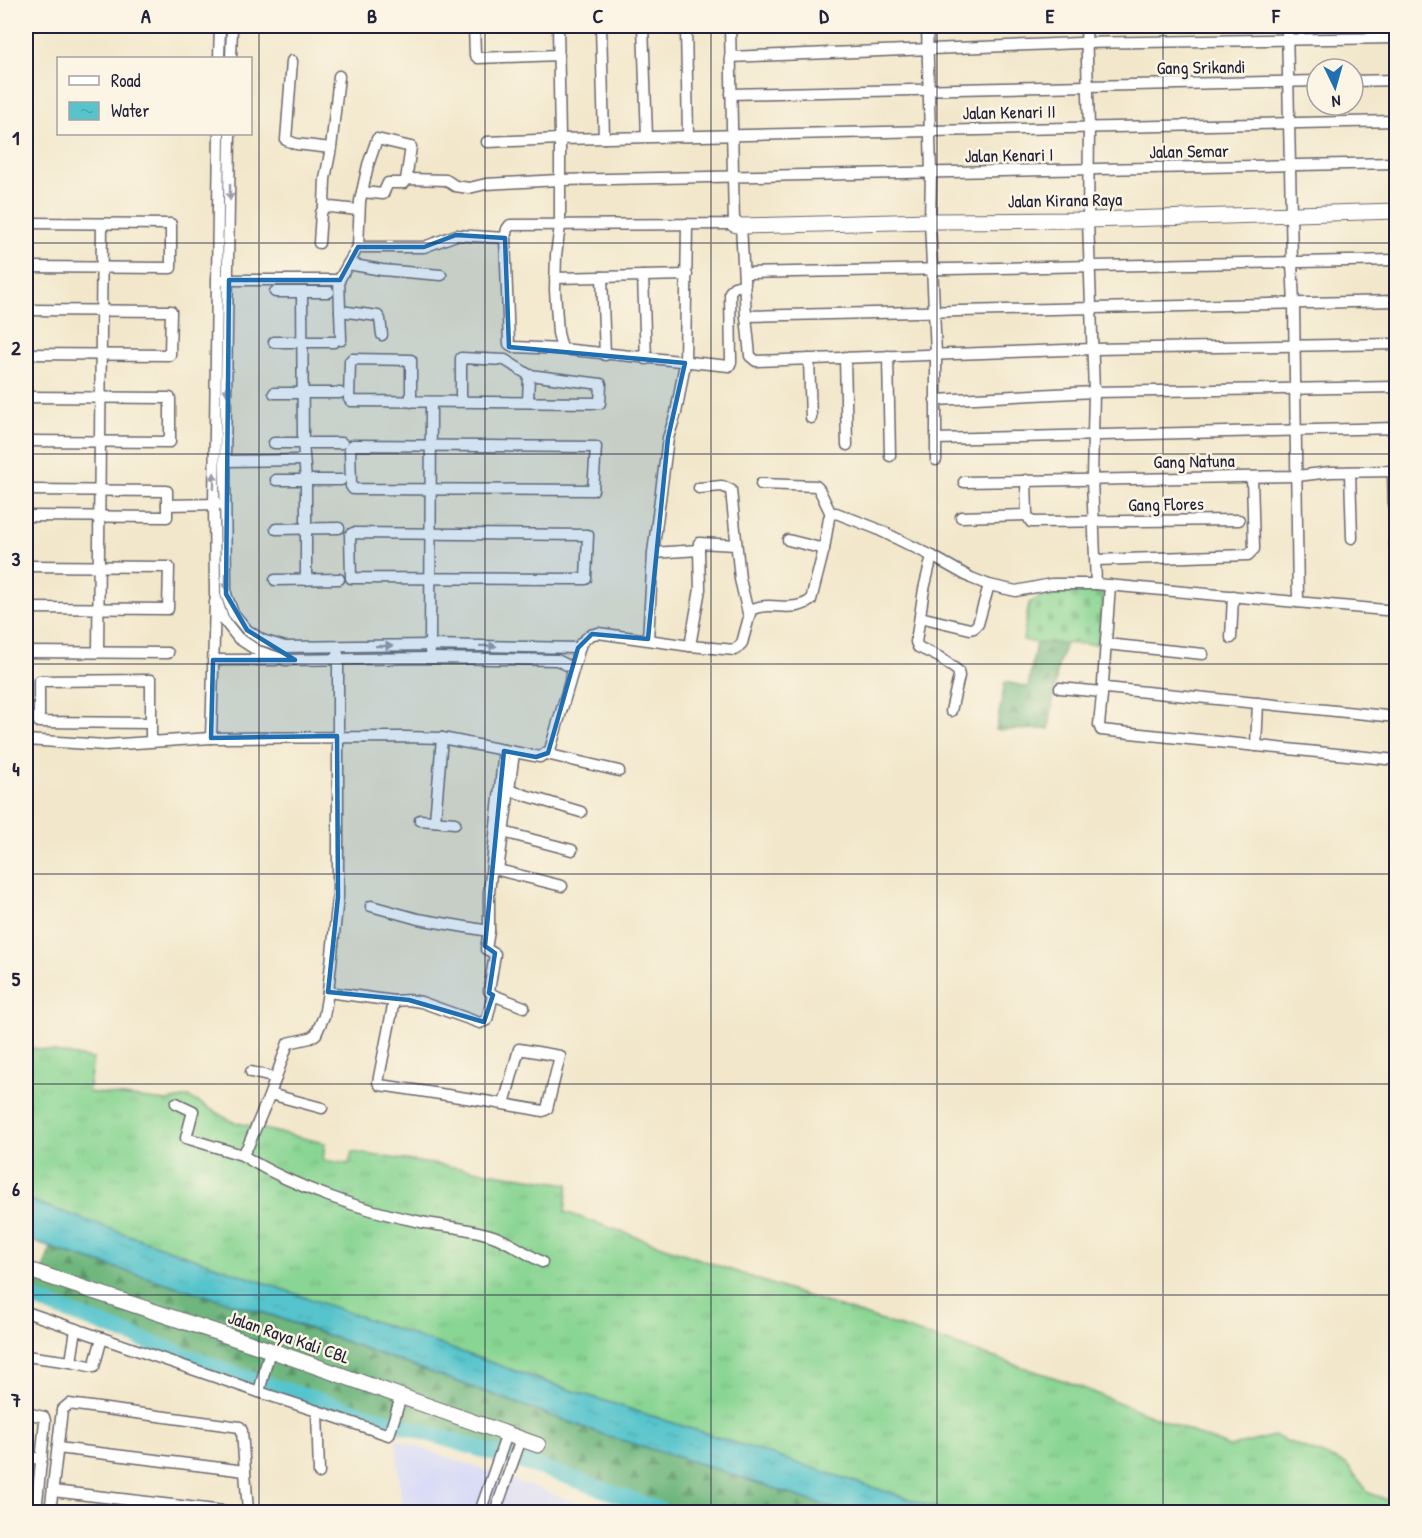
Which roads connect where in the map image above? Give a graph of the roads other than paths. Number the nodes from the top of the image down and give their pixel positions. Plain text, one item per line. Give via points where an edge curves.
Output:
1 (220, 26) edge
2 (232, 26) edge
3 (474, 26) edge
4 (558, 26) edge
5 (602, 26) edge
6 (644, 26) edge
7 (686, 26) edge
8 (730, 26) edge
9 (927, 26) edge
10 (1086, 26) edge
11 (1287, 26) edge
12 (1396, 38) edge
13 (1287, 40) junction
14 (1087, 44) junction
15 (928, 48) junction
16 (559, 55) junction
17 (219, 57) edge
18 (231, 57) edge
19 (730, 57) junction
20 (292, 61) dead end
21 (339, 76) dead end
22 (1396, 80) edge
23 (1289, 81) junction
24 (1305, 81) edge
25 (1365, 81) edge
26 (1087, 86) junction
27 (929, 91) junction
28 (731, 94) junction
29 (1396, 122) edge
30 (1291, 124) junction
31 (1089, 128) junction
32 (930, 131) junction
33 (219, 135) edge
34 (230, 135) edge
35 (688, 136) junction
36 (732, 136) junction
37 (647, 137) junction
38 (604, 138) junction
39 (560, 139) junction
40 (487, 142) dead end
41 (330, 148) junction
42 (1396, 163) edge
43 (1291, 165) junction
44 (1088, 170) junction
45 (931, 173) junction
46 (734, 177) junction
47 (406, 180) junction
48 (559, 180) junction
49 (362, 192) junction
50 (325, 205) junction
51 (358, 210) junction
52 (1396, 211) edge
53 (1291, 213) junction
54 (1088, 220) junction
55 (930, 221) junction
56 (26, 224) edge
57 (102, 224) junction
58 (687, 224) junction
59 (738, 225) junction
60 (560, 226) junction
61 (505, 238) junction
62 (319, 243) dead end
63 (358, 247) junction
64 (1396, 260) edge
65 (1292, 262) junction
66 (348, 264) junction
67 (26, 267) edge
68 (101, 267) junction
69 (1090, 267) junction
70 (932, 269) junction
71 (441, 275) dead end
72 (687, 275) junction
73 (644, 276) junction
74 (602, 277) junction
75 (555, 278) junction
76 (744, 279) junction
77 (223, 280) junction
78 (339, 280) junction
79 (275, 292) dead end
80 (302, 292) junction
81 (329, 292) dead end
82 (1396, 301) edge
83 (1294, 304) junction
84 (1091, 308) junction
85 (26, 310) edge
86 (934, 310) junction
87 (101, 311) junction
88 (340, 311) junction
89 (746, 316) junction
90 (382, 335) dead end
91 (274, 342) dead end
92 (302, 342) junction
93 (1396, 344) edge
94 (1294, 347) junction
95 (562, 349) junction
96 (1093, 349) junction
97 (26, 354) edge
98 (101, 354) junction
99 (936, 354) junction
100 (605, 355) junction
101 (888, 356) junction
102 (845, 357) junction
103 (646, 359) junction
104 (809, 359) junction
105 (685, 363) junction
106 (529, 375) junction
107 (1396, 387) edge
108 (1295, 389) junction
109 (1094, 392) junction
110 (274, 393) dead end
111 (302, 393) junction
112 (340, 393) dead end
113 (26, 398) edge
114 (100, 398) junction
115 (935, 400) junction
116 (411, 402) junction
117 (431, 402) junction
118 (461, 402) junction
119 (528, 402) junction
120 (811, 418) dead end
121 (1396, 428) edge
122 (1296, 431) junction
123 (1094, 435) junction
124 (936, 439) junction
125 (26, 441) edge
126 (100, 441) junction
127 (274, 443) dead end
128 (303, 443) junction
129 (342, 443) dead end
130 (847, 445) dead end
131 (431, 447) junction
132 (890, 456) dead end
133 (304, 460) junction
134 (936, 460) dead end
135 (225, 461) junction
136 (1395, 471) edge
137 (1350, 472) junction
138 (1297, 476) junction
139 (1252, 477) junction
140 (1092, 479) junction
141 (276, 480) dead end
142 (306, 480) junction
143 (341, 480) dead end
144 (1026, 480) junction
145 (964, 482) dead end
146 (761, 484) dead end
147 (699, 488) dead end
148 (432, 489) junction
149 (26, 490) edge
150 (100, 490) junction
151 (219, 504) junction
152 (167, 505) junction
153 (831, 514) junction
154 (1027, 515) junction
155 (26, 516) edge
156 (99, 517) junction
157 (961, 517) dead end
158 (1239, 520) dead end
159 (1093, 521) junction
160 (339, 528) dead end
161 (276, 529) dead end
162 (307, 529) junction
163 (430, 533) junction
164 (1352, 538) dead end
165 (788, 540) dead end
166 (736, 544) junction
167 (1395, 546) dead end
168 (824, 549) junction
169 (699, 550) junction
170 (653, 553) junction
171 (933, 556) junction
172 (1096, 560) junction
173 (26, 566) edge
174 (99, 566) junction
175 (339, 579) dead end
176 (430, 579) junction
177 (275, 580) dead end
178 (306, 580) junction
179 (1096, 584) junction
180 (989, 585) junction
181 (1110, 585) junction
182 (215, 596) junction
183 (1233, 596) junction
184 (1298, 602) junction
185 (26, 608) edge
186 (99, 609) junction
187 (1396, 611) edge
188 (748, 613) junction
189 (920, 617) junction
190 (1231, 638) dead end
191 (648, 639) junction
192 (1106, 644) junction
193 (430, 645) junction
194 (690, 646) junction
195 (338, 647) junction
196 (578, 648) junction
197 (26, 652) edge
198 (98, 652) junction
199 (168, 653) dead end
200 (1203, 654) dead end
201 (430, 658) junction
202 (213, 660) junction
203 (285, 660) junction
204 (338, 660) junction
205 (573, 668) junction
206 (1060, 688) dead end
207 (1103, 688) junction
208 (1258, 704) junction
209 (951, 711) dead end
210 (1396, 717) edge
211 (151, 723) junction
212 (337, 736) junction
213 (211, 738) junction
214 (442, 738) junction
215 (26, 740) edge
216 (151, 741) junction
217 (1256, 746) junction
218 (509, 751) junction
219 (546, 754) junction
220 (1396, 760) edge
221 (619, 771) dead end
222 (508, 790) junction
223 (581, 812) dead end
224 (420, 820) dead end
225 (435, 821) junction
226 (455, 823) dead end
227 (503, 832) junction
228 (572, 850) dead end
229 (562, 886) dead end
230 (371, 906) dead end
231 (489, 931) junction
232 (328, 992) junction
233 (493, 995) junction
234 (394, 1001) junction
235 (524, 1007) dead end
236 (251, 1072) dead end
237 (276, 1078) junction
238 (270, 1094) junction
239 (176, 1103) dead end
240 (504, 1104) junction
241 (322, 1108) dead end
242 (242, 1155) junction
243 (542, 1262) dead end
244 (26, 1269) edge
245 (26, 1312) edge
246 (76, 1329) junction
247 (102, 1338) junction
248 (270, 1350) junction
249 (26, 1356) edge
250 (71, 1362) junction
251 (260, 1390) junction
252 (402, 1397) junction
253 (316, 1411) junction
254 (26, 1413) edge
255 (514, 1437) junction
256 (538, 1445) dead end
257 (58, 1448) junction
258 (26, 1457) edge
259 (42, 1459) junction
260 (245, 1471) junction
261 (319, 1473) dead end
262 (53, 1491) junction
263 (33, 1505) edge
264 (50, 1512) edge
265 (231, 1512) edge
266 (248, 1512) edge
267 (480, 1512) edge
268 (495, 1512) edge

1 - 17 street
2 - 18 street
3 - 16 street via 478,58
4 - 16 street
5 - 38 street
6 - 37 street
7 - 35 street
8 - 19 street
9 - 15 street
10 - 14 street
11 - 13 street
12 - 13 street
13 - 14 street
13 - 23 street
14 - 15 street
14 - 26 street
15 - 19 street
15 - 27 street
16 - 39 street
19 - 28 street
20 - 41 street via 286,140
21 - 41 street
22 - 25 street
23 - 24 street, Gang Srikandi
23 - 26 street, Gang Srikandi
23 - 30 street
26 - 27 street, Gang Srikandi
26 - 31 street
27 - 28 street, Gang Srikandi
27 - 32 street
28 - 36 street
29 - 30 street, Jalan Kenari II
30 - 31 street, Jalan Kenari II
30 - 43 street
31 - 32 street, Jalan Kenari II
31 - 44 street
32 - 36 street, Jalan Kenari II
32 - 45 street
33 - 77 street
34 -> 77 street
35 - 36 street, Jalan Kenari II
35 - 37 street, Jalan Kenari II
36 - 46 street
37 - 38 street, Jalan Kenari II
38 - 39 street, Jalan Kenari II
39 - 40 street, Jalan Kenari II
39 - 48 street
41 - 50 street
42 - 43 street, Jalan Semar
43 - 44 street, Jalan Semar
43 - 53 street
44 - 45 street, Jalan Kenari I
44 - 54 street
45 - 46 street
45 - 55 street
46 - 48 street
46 - 59 street
47 - 48 street via 446,180 454,186 469,188
47 - 49 street via 388,183 385,193
47 - 49 street via 411,147 377,139
48 - 60 street
49 - 51 street
50 - 51 street
50 - 62 street
51 - 63 street
52 - 53 street, Jalan Kirana Raya
53 - 54 street, Jalan Kirana Raya
53 - 65 street
54 - 55 street, Jalan Kirana Raya
54 - 69 street
55 - 59 street, Jalan Kirana Raya
55 - 70 street
56 - 57 street
57 - 68 street
57 - 68 street via 171,224 171,268
58 - 59 street
58 - 60 street
58 - 72 street
59 - 76 street
60 - 61 street via 510,225
60 - 75 street
61 - 63 street via 456,236 417,248
61 - 95 street via 509,344
63 - 66 street
64 - 65 street
65 - 69 street
65 - 83 street
66 - 71 street
66 - 78 street
67 - 68 street
68 - 87 street
69 - 70 street
69 - 84 street
70 - 76 street
70 - 86 street
72 - 73 street
72 - 105 street
73 - 74 street
73 - 103 street
74 - 75 street
74 - 100 street
75 - 95 street
76 - 89 street
76 - 105 street via 729,291 729,366
77 - 78 street
77 -> 135 street
151 -> 77 street
78 - 88 street
79 - 80 street
80 - 81 street
80 - 92 street
82 - 83 street
83 - 84 street
83 - 94 street
84 - 86 street
84 - 96 street
85 - 87 street
86 - 89 street
86 - 99 street
87 - 98 street
87 - 98 street via 171,311 170,355
88 - 90 street via 378,316
88 - 92 street via 338,341
89 - 104 street via 753,360
91 - 92 street
92 - 111 street
93 - 94 street
94 - 96 street
94 - 108 street
95 - 100 street
96 - 99 street
96 - 109 street
97 - 98 street
98 - 114 street
99 - 101 street
99 - 115 street
100 - 103 street
101 - 102 street
101 - 132 street
102 - 104 street
102 - 130 street
103 - 105 street
104 - 120 street
105 - 170 street via 668,438
106 - 118 street via 505,360 461,358
106 - 119 street
106 - 119 street via 601,384 600,403
107 - 108 street
108 - 109 street
108 - 122 street
109 - 115 street
109 - 123 street
110 - 111 street
111 - 112 street
111 - 128 street
113 - 114 street
114 - 126 street
114 - 126 street via 170,398 170,442
115 - 124 street
116 - 116 street via 351,401 350,361 411,360
116 - 117 street
117 - 118 street
117 - 131 street
118 - 119 street
121 - 122 street
122 - 123 street
122 - 138 street
123 - 124 street
123 - 140 street
124 - 134 street
125 - 126 street
126 - 150 street
127 - 128 street
128 - 129 street
128 - 133 street
131 - 148 street
131 - 148 street via 350,448 353,489
131 - 148 street via 596,447 593,490
133 - 135 street
133 - 142 street
135 - 151 street
136 - 137 street, Gang Natuna
136 - 167 street
137 - 138 street, Gang Natuna
137 - 164 street
138 - 139 street, Gang Natuna
138 - 184 street
139 - 140 street, Gang Natuna
139 - 172 street via 1254,549 1248,555
140 - 144 street, Gang Natuna
140 - 159 street
141 - 142 street
142 - 143 street
142 - 162 street
144 - 145 street, Gang Natuna
144 - 154 street
146 - 153 street via 816,486
147 - 166 street via 722,486 731,490
148 - 163 street
149 - 150 street
150 - 152 street via 167,491
150 - 156 street
151 - 152 street
151 - 182 street
151 -> 195 street via 226,594 233,613 247,630 262,640 285,647
152 - 156 street via 166,517
153 - 168 street
153 - 171 street via 841,513 858,520
154 - 157 street
154 - 159 street, Gang Flores via 1031,522
155 - 156 street
156 - 174 street
158 - 159 street, Gang Flores
159 - 172 street
160 - 162 street
161 - 162 street
162 - 178 street
163 - 176 street
163 - 176 street via 350,535 351,578
163 - 176 street via 588,535 586,579
165 - 168 street
166 - 169 street via 699,543
166 - 188 street
168 - 188 street via 809,602 793,607 757,606
169 - 170 street
169 - 194 street via 700,589
170 - 191 street
171 - 180 street
171 - 189 street
172 - 179 street
173 - 174 street
174 - 186 street
174 - 186 street via 169,567 168,609
175 - 178 street
176 - 193 street
177 - 178 street
179 - 180 street via 1051,584 1016,591
179 - 181 street
180 - 189 street via 974,628
181 - 183 street
181 - 192 street
182 - 202 street
182 - 203 street via 223,619 238,638 258,651
183 - 184 street
183 - 190 street
184 - 187 street
185 - 186 street
186 - 198 street
188 - 194 street via 738,648
189 - 209 street via 918,647 951,664 958,674
191 - 194 street
191 - 196 street via 598,633 590,635
192 - 200 street
192 - 207 street
195 -> 193 street
193 -> 196 street
193 - 201 street
195 - 204 street
196 - 205 street
197 - 198 street
198 - 199 street
201 - 204 street
201 - 205 street via 557,660
202 - 203 street
202 - 213 street
203 - 204 street
204 - 212 street
205 - 219 street
206 - 207 street
207 - 208 street
207 - 217 street via 1101,730
208 - 210 street
208 - 217 street
211 - 211 street via 39,722 39,681 151,680
211 - 216 street
212 - 213 street
212 - 214 street
212 - 232 street via 338,897
213 - 216 street
214 - 218 street
214 - 225 street
215 - 216 street via 105,746
217 - 220 street
218 - 219 street via 536,757
218 - 222 street
218 - 231 street via 489,893
219 - 221 street
222 - 223 street
222 - 227 street
224 - 225 street
225 - 226 street
227 - 228 street
227 - 229 street via 498,870
230 - 231 street
231 - 233 street via 486,949 495,954 489,991
232 - 234 street
232 - 237 street via 316,1034 288,1043
233 - 234 street via 487,1020 480,1023 421,1002
233 - 235 street
234 - 240 street via 380,1085
236 - 237 street
237 - 238 street
238 - 241 street
238 - 242 street
239 - 242 street via 193,1111 186,1138
240 - 240 street via 546,1110 560,1056 519,1049
242 - 243 street via 266,1171 352,1204 494,1236
244 - 248 street, Jalan Raya Kali CBL
245 - 246 street
246 - 247 street
246 - 250 street
247 - 250 street via 94,1367
247 - 251 street
248 - 251 street
248 - 252 street, Jalan Raya Kali CBL
249 - 250 street
251 - 253 street
252 - 253 street via 389,1435
252 - 255 street, Jalan Raya Kali CBL
253 - 261 street
254 - 259 street via 44,1417
255 - 256 street, Jalan Raya Kali CBL
255 - 267 street via 501,1450
255 - 268 street via 516,1455
257 - 260 street
257 - 260 street via 62,1410 69,1404 237,1425 242,1431
257 - 262 street
258 - 259 street
259 - 263 street
260 - 266 street
262 - 264 street
262 - 265 street

